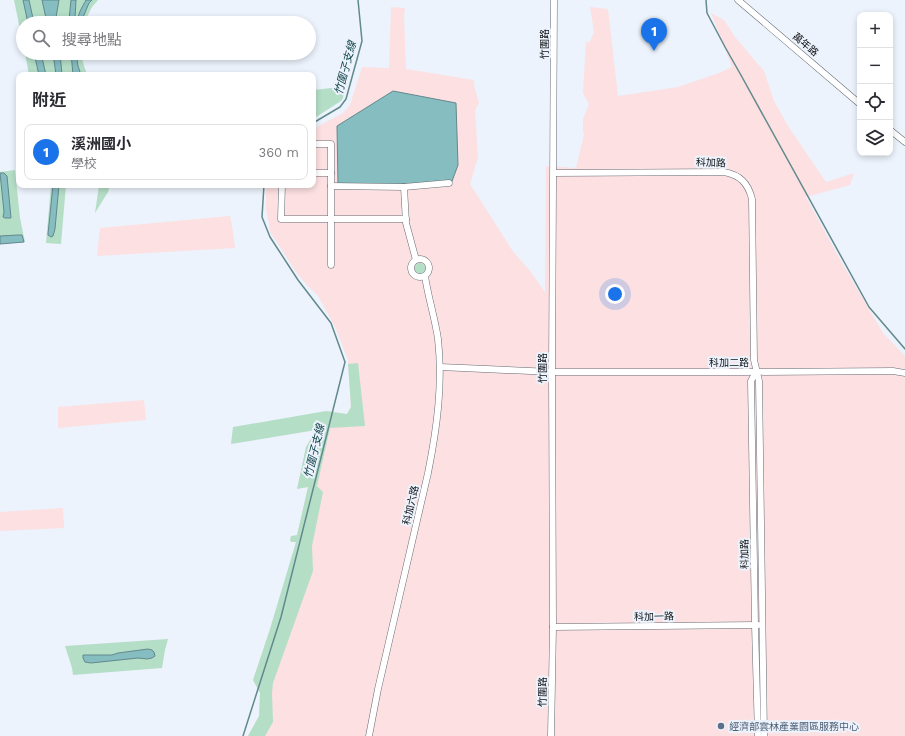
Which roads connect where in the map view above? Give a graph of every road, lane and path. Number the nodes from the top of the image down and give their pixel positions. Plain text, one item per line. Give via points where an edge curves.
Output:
1 (554, 0) edge
2 (738, 0) edge
3 (857, 101) edge
4 (893, 132) edge
5 (905, 142) edge
6 (316, 144) edge
7 (316, 173) edge
8 (331, 173) junction
9 (554, 173) junction
10 (449, 183) dead end
11 (331, 186) junction
12 (404, 187) junction
13 (282, 188) edge
14 (331, 219) junction
15 (406, 219) junction
16 (416, 260) junction
17 (331, 265) dead end
18 (425, 276) junction
19 (440, 368) junction
20 (552, 372) junction
21 (756, 372) junction
22 (905, 373) edge
23 (755, 625) junction
24 (763, 625) junction
25 (554, 627) junction
26 (369, 736) edge
27 (551, 736) edge
28 (758, 736) edge
29 (764, 736) edge

1 - 9 street, 竹圍路
2 - 3 street, 萬年路
4 - 5 street
6 - 8 street via 331,144
7 - 8 street
8 - 11 street
9 - 20 street, 竹圍路
9 - 21 street, 科加路 via 718,172 733,174 741,179 752,199
10 - 12 street
11 - 12 street
11 - 14 street
12 - 15 street
13 - 14 street via 281,220
14 - 15 street
14 - 17 street
15 - 16 street
16 - 18 street via 425,260 429,265 429,271
16 - 18 street via 412,264 412,272 417,276
18 - 19 street, 科加六路 via 438,338
19 - 20 street, 科加二路
19 - 26 street, 科加六路 via 434,446
20 - 21 street, 科加二路
20 - 25 street, 竹圍路
21 - 22 street, 科加二路
21 - 23 street, 科加路 via 751,381
21 - 24 street, 科加路 via 759,381
23 - 24 street, 科加一路
23 - 25 street, 科加一路
23 - 28 street, 科加路
24 - 29 street, 科加路
25 - 27 street, 竹圍路

